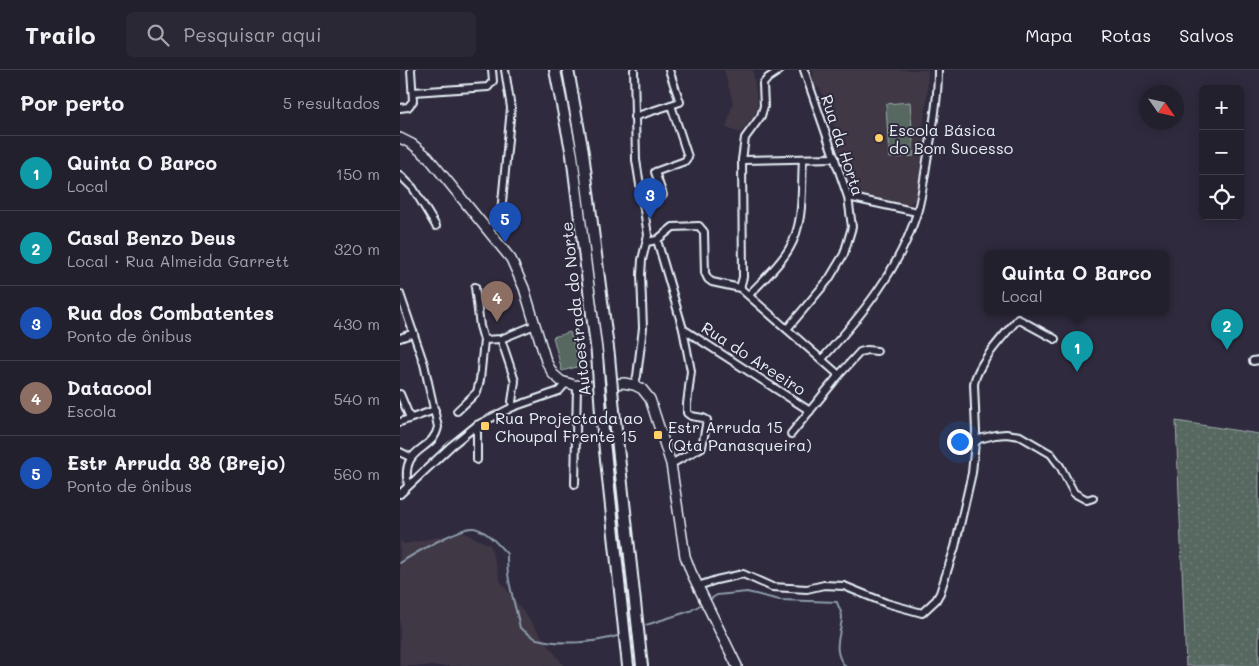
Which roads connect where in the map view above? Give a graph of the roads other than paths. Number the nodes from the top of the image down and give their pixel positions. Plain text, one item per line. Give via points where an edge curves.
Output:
1 (411, 70) edge
2 (492, 70) edge
3 (505, 70) edge
4 (555, 70) edge
5 (568, 70) edge
6 (634, 70) edge
7 (669, 70) edge
8 (780, 70) edge
9 (804, 70) edge
10 (938, 70) edge
11 (412, 92) junction
12 (671, 105) junction
13 (400, 108) edge
14 (634, 117) junction
15 (400, 138) edge
16 (835, 158) junction
17 (802, 159) junction
18 (742, 160) junction
19 (400, 175) edge
20 (663, 195) dead end
21 (848, 197) junction
22 (917, 212) junction
23 (436, 226) dead end
24 (488, 230) junction
25 (657, 240) junction
26 (647, 242) junction
27 (475, 287) dead end
28 (740, 288) junction
29 (400, 294) edge
30 (748, 296) junction
31 (535, 325) junction
32 (787, 328) junction
33 (683, 329) junction
34 (414, 333) junction
35 (400, 338) edge
36 (501, 339) junction
37 (1055, 339) dead end
38 (484, 340) junction
39 (877, 351) dead end
40 (822, 360) junction
41 (840, 375) junction
42 (566, 383) junction
43 (634, 385) junction
44 (577, 386) junction
45 (400, 394) edge
46 (513, 407) junction
47 (435, 410) junction
48 (457, 411) dead end
49 (810, 411) junction
50 (410, 418) junction
51 (400, 422) edge
52 (477, 425) junction
53 (791, 434) dead end
54 (974, 444) junction
55 (400, 452) edge
56 (408, 456) junction
57 (477, 460) dead end
58 (671, 464) junction
59 (575, 484) dead end
60 (408, 486) junction
61 (400, 494) edge
62 (1093, 498) dead end
63 (698, 586) junction
64 (628, 666) edge
65 (642, 666) edge
66 (737, 666) edge

1 - 11 street
2 - 11 street via 493,81 488,87
3 - 24 street via 511,108 501,213
4 - 64 highway, Autoestrada do Norte, bridge via 572,155 597,354
5 - 65 highway, Autoestrada do Norte, bridge via 583,153 609,356
6 - 14 street
7 - 12 street via 680,102
8 - 18 street via 763,84 764,106 761,116 745,138
9 - 16 street, Rua da Horta
10 - 22 street via 934,122
11 - 13 street via 411,104
12 - 14 street
12 - 20 street via 688,155 684,161 655,172
14 - 26 street
15 - 24 main road via 424,153
16 - 17 street
16 - 21 street, Rua da Horta
17 - 18 street
17 - 30 street via 797,231 789,250
18 - 28 street via 743,277
19 - 23 street via 413,188
21 - 22 street
21 - 32 street, Rua da Horta via 852,227 844,254 830,279
22 - 40 street via 881,287
24 - 31 main road via 518,272
25 - 26 street
25 - 28 street via 673,228 699,226 704,232 708,279
25 - 33 street
26 - 43 street via 641,274 643,328
27 - 38 street
28 - 30 street
29 - 34 street
30 - 32 street
31 - 36 street
31 - 42 main road via 548,366
32 - 40 street
33 - 49 street, Rua do Areeiro
33 - 58 street via 691,371 687,413 705,418 707,423 702,447
34 - 35 street
34 - 47 street
36 - 38 street
36 - 46 street via 515,381
37 - 54 street via 1018,320 1000,339 975,376
38 - 48 street via 478,390
39 - 41 street via 864,350
40 - 41 street
41 - 49 street
42 - 44 main road
42 - 46 street via 557,393
43 - 44 main road
43 - 58 main road via 650,399
44 - 59 street
45 - 50 street
46 - 52 street
47 - 50 street
47 - 56 street via 438,427 435,436
49 - 53 street
50 - 51 street
52 - 57 street
52 - 60 street
54 - 62 street via 995,435 1020,436 1051,454 1074,493 1087,500
54 - 63 street via 972,472 955,547 940,593 922,613 844,586 772,587 744,574
55 - 56 street
56 - 60 street via 402,470
58 - 63 main road via 683,550
60 - 61 street
63 - 66 main road

